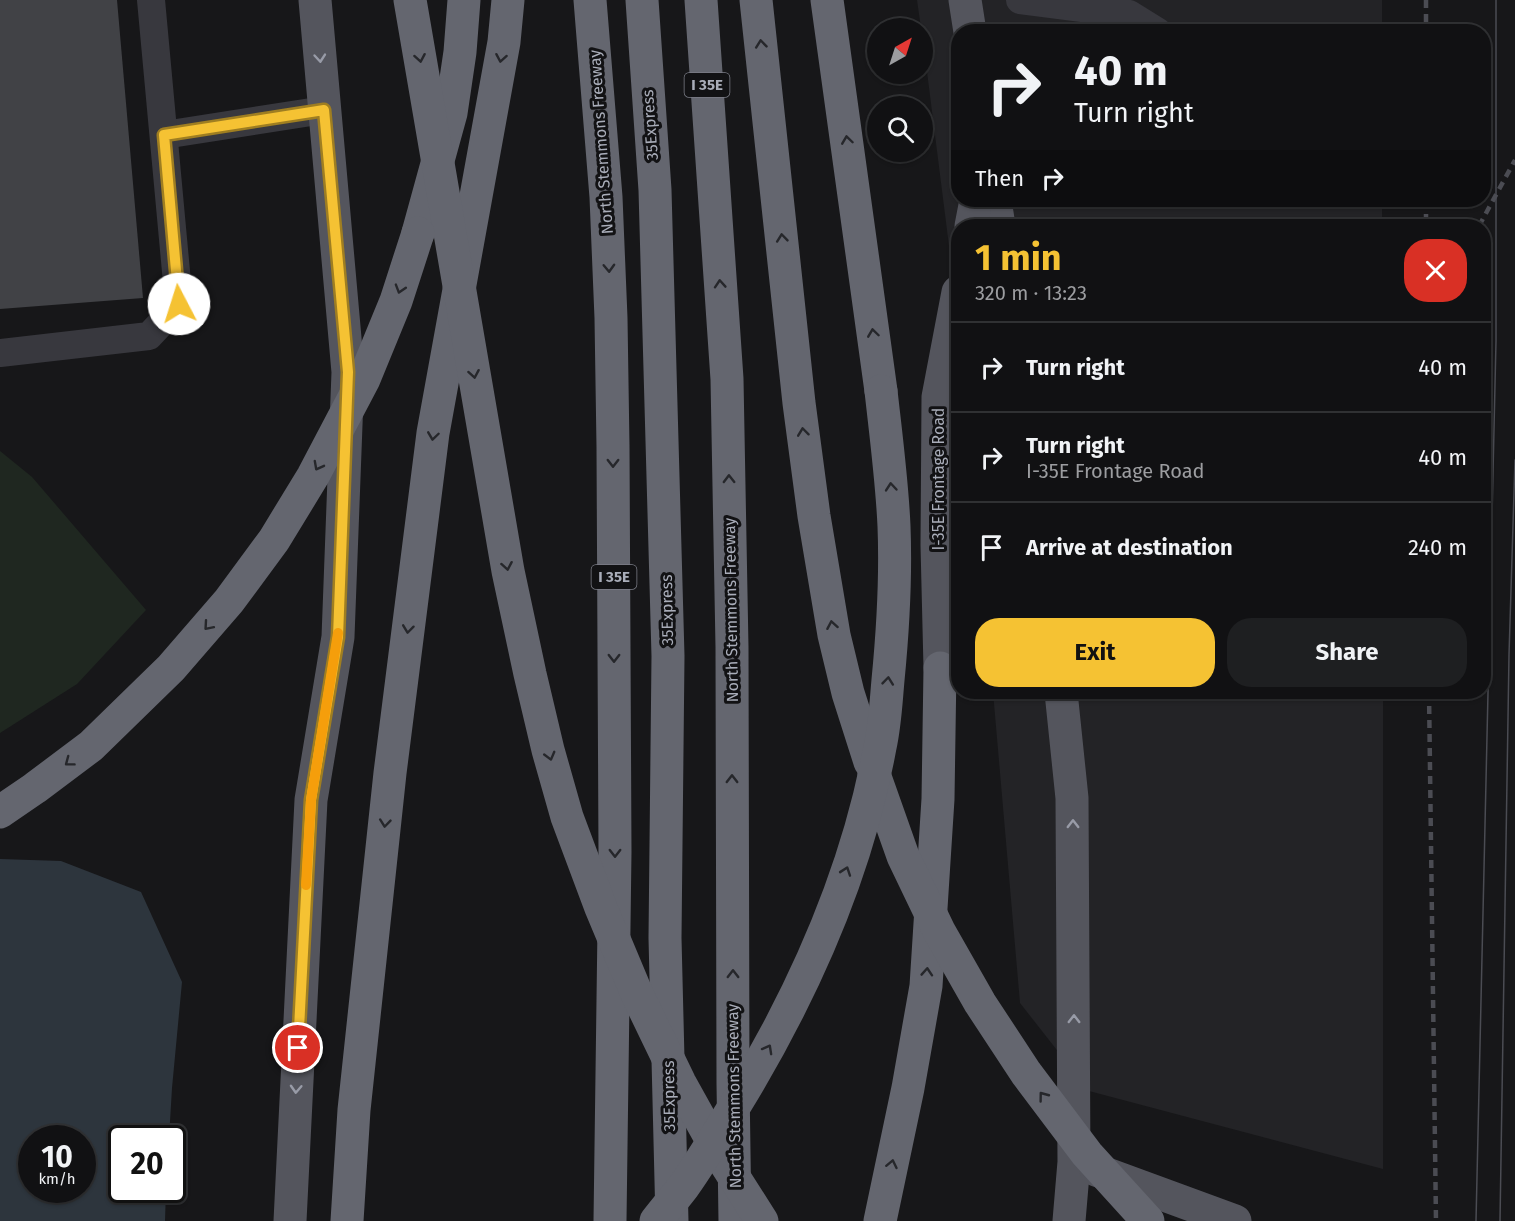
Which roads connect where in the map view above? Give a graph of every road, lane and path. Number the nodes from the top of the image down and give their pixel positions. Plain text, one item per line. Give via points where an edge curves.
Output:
1 (152, 0) edge
2 (315, 0) edge
3 (410, 0) edge
4 (464, 0) edge
5 (508, 0) edge
6 (590, 0) edge
7 (642, 0) edge
8 (701, 0) edge
9 (756, 0) edge
10 (827, 0) edge
11 (965, 0) edge
12 (1020, 0) edge
13 (969, 24) edge
14 (1145, 24) edge
15 (324, 110) junction
16 (164, 135) junction
17 (951, 329) edge
18 (0, 353) edge
19 (940, 668) joint
20 (1062, 699) edge
21 (0, 812) edge
22 (1074, 1162) junction
23 (290, 1221) edge
24 (347, 1221) edge
25 (610, 1221) edge
26 (656, 1221) edge
27 (672, 1221) edge
28 (735, 1221) edge
29 (762, 1221) edge
30 (880, 1221) edge
31 (1069, 1221) edge
32 (1148, 1221) edge
33 (1235, 1221) edge

1 - 16 lane
2 -> 15 main road
3 -> 29 highway, bridge via 508,571 567,817 637,994 680,1083
4 -> 21 highway, bridge via 451,113 400,290 364,379 313,476 274,540 229,601 171,668 91,746
5 -> 24 highway via 504,42 433,433 388,796 354,1110
6 -> 25 highway, North Stemmons Freeway / I 35E via 606,197 613,423 615,852
7 - 27 highway, 35Express via 655,190 668,656 665,938
28 -> 8 highway, North Stemmons Freeway / I 35E via 727,379
32 -> 9 highway, bridge via 1087,1154 980,1003 903,856 870,762 834,635 814,516
26 -> 10 highway, bridge via 710,1147 760,1064 817,952 866,810 881,746 891,643 894,527 881,391
11 - 13 main road
12 - 14 lane via 1129,14
15 - 16 lane
15 -> 23 main road via 348,372 338,637 311,800
16 - 18 lane via 179,304 149,336
17 - 19 main road, I-35E Frontage Road via 938,397
30 -> 19 highway via 926,986 938,799
22 -> 20 main road via 1072,798
22 - 31 main road
22 - 33 main road

